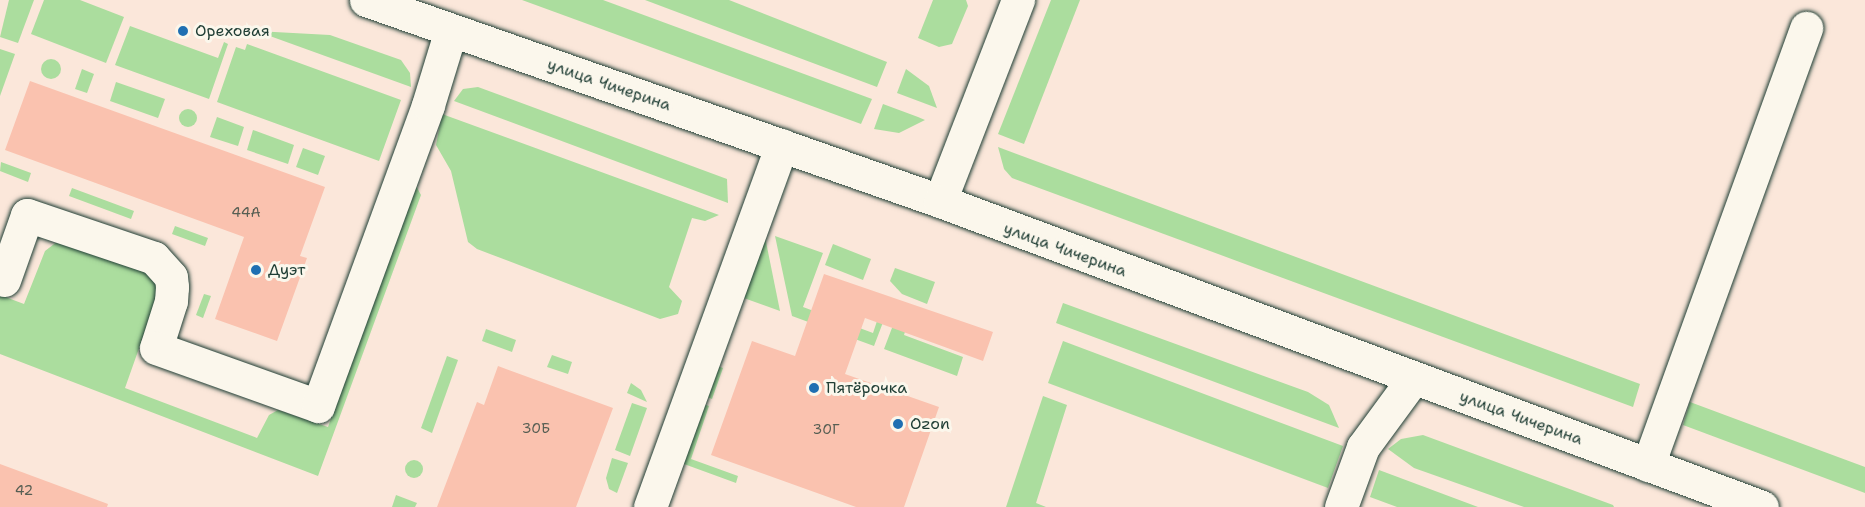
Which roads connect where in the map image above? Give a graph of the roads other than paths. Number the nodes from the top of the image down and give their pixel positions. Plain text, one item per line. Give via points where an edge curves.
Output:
1 (366, 0) edge
2 (1018, 0) edge
3 (1806, 28) dead end
4 (451, 30) junction
5 (782, 145) junction
6 (940, 201) junction
7 (4, 280) dead end
8 (1413, 379) junction
9 (1648, 465) junction
10 (650, 507) edge
11 (1341, 507) edge
12 (1762, 507) edge

1 - 4 main road, улица Чичерина
2 - 6 main road
3 - 9 main road
4 - 5 main road, улица Чичерина
4 - 7 main road via 428,105 318,406 156,348 172,287 171,277 154,258 27,215
5 - 6 main road, улица Чичерина
5 - 10 main road
6 - 8 main road, улица Чичерина
8 - 9 main road, улица Чичерина
8 - 11 main road via 1363,447
9 - 12 main road, улица Чичерина

